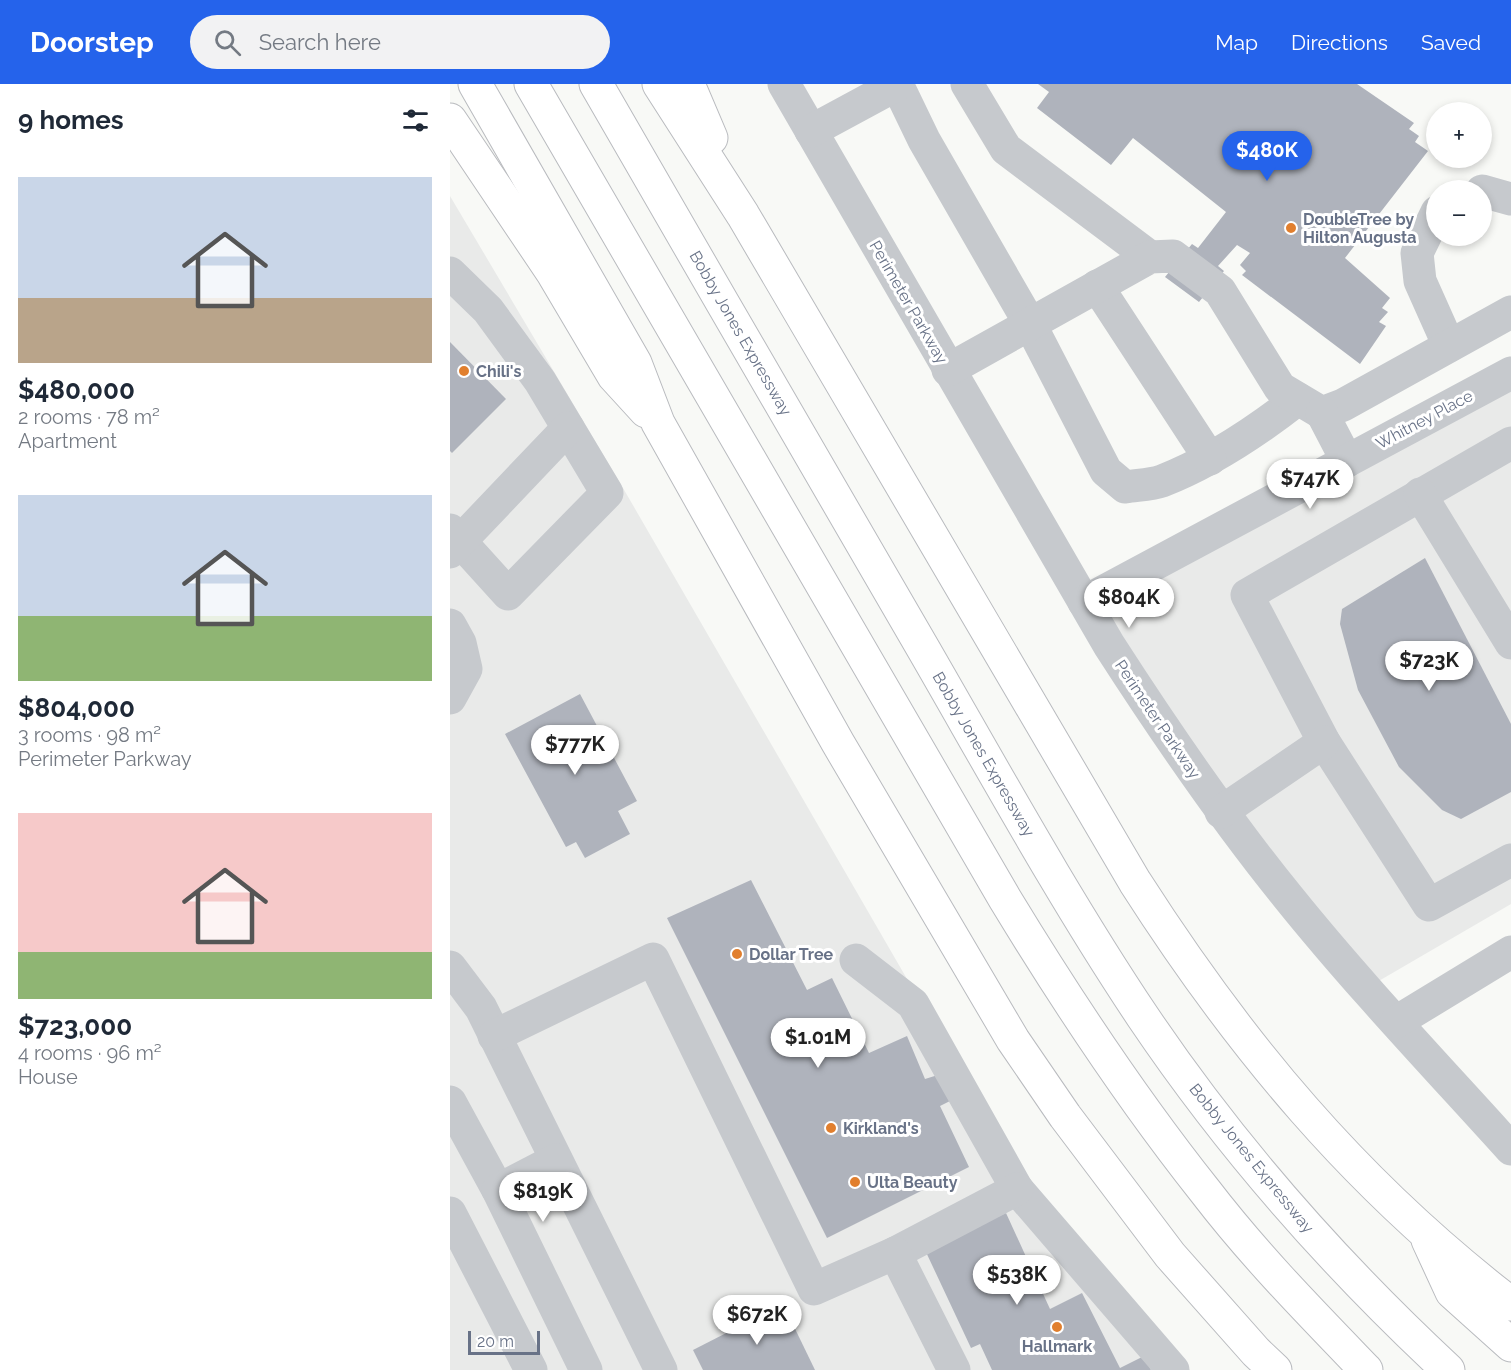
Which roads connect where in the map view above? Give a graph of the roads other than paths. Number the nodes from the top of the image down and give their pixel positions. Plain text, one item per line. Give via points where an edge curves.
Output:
1 (475, 84) edge
2 (531, 84) edge
3 (596, 84) edge
4 (659, 84) edge
5 (688, 84) edge
6 (784, 84) edge
7 (897, 84) edge
8 (967, 84) edge
9 (450, 120) edge
10 (812, 131) junction
11 (1492, 194) edge
12 (1511, 199) edge
13 (743, 215) junction
14 (1426, 235) edge
15 (1150, 257) junction
16 (450, 273) edge
17 (1097, 286) junction
18 (1511, 312) edge
19 (1030, 324) junction
20 (1449, 346) junction
21 (948, 370) junction
22 (1511, 373) edge
23 (1310, 406) junction
24 (658, 423) junction
25 (568, 428) junction
26 (1511, 443) edge
27 (1210, 459) junction
28 (1347, 461) junction
29 (1420, 494) junction
30 (454, 541) edge
31 (1084, 602) junction
32 (450, 625) edge
33 (1511, 643) edge
34 (450, 698) edge
35 (1324, 742) junction
36 (1221, 812) junction
37 (1511, 860) edge
38 (1511, 952) edge
39 (856, 960) dead end
40 (450, 967) edge
41 (1396, 1022) junction
42 (494, 1036) junction
43 (450, 1102) edge
44 (1511, 1149) edge
45 (556, 1160) junction
46 (1017, 1189) junction
47 (498, 1190) junction
48 (450, 1213) edge
49 (1424, 1231) junction
50 (895, 1253) junction
51 (1511, 1304) edge
52 (1511, 1345) edge
53 (531, 1370) edge
54 (586, 1370) edge
55 (661, 1370) edge
56 (954, 1370) edge
57 (1173, 1370) edge
58 (1275, 1370) edge
59 (1366, 1370) edge
60 (1448, 1370) edge

1 - 24 highway via 635,363
2 - 59 highway via 1075,1014 1206,1193
3 - 60 highway, Bobby Jones Expressway via 1013,804 1144,1018 1196,1091 1308,1228 1400,1326
4 - 13 highway
5 - 13 highway
6 - 10 street, Perimeter Parkway
7 - 10 street
7 - 19 street via 924,140
8 - 15 street via 1006,148
9 - 24 highway via 553,273 614,376
10 - 21 street, Perimeter Parkway
11 - 12 street
13 - 49 highway via 1174,942 1223,1013 1316,1125
14 - 20 street via 1417,253 1420,281
15 - 17 street
15 - 23 street via 1173,256 1220,291 1280,388
16 - 25 street via 488,310 540,381
17 - 19 street
17 - 27 street
18 - 20 street
19 - 21 street
19 - 27 street via 1106,471 1125,487 1160,482
20 - 23 street via 1343,405
21 - 31 street, Perimeter Parkway
22 - 28 street, Whitney Place
23 - 27 street via 1275,417
23 - 28 street
24 - 58 highway via 838,743 1013,1041 1170,1255
25 - 30 street
25 - 30 street via 607,493 508,594
26 - 29 street
28 - 31 street, Whitney Place
29 - 33 street
29 - 35 street via 1247,595
31 - 36 street, Perimeter Parkway via 1154,715
32 - 34 street via 460,643 466,669
35 - 36 street
35 - 37 street via 1429,905
36 - 41 street, Perimeter Parkway via 1288,898
38 - 41 street
39 - 46 street via 913,1004
40 - 42 street via 481,1008
41 - 44 street, Perimeter Parkway
42 - 45 street
42 - 50 street via 653,959 814,1289
43 - 47 street
45 - 47 street
45 - 55 street
46 - 50 street
46 - 57 street
47 - 54 street
48 - 53 street
49 - 51 highway
49 - 52 highway via 1452,1292
50 - 56 street

